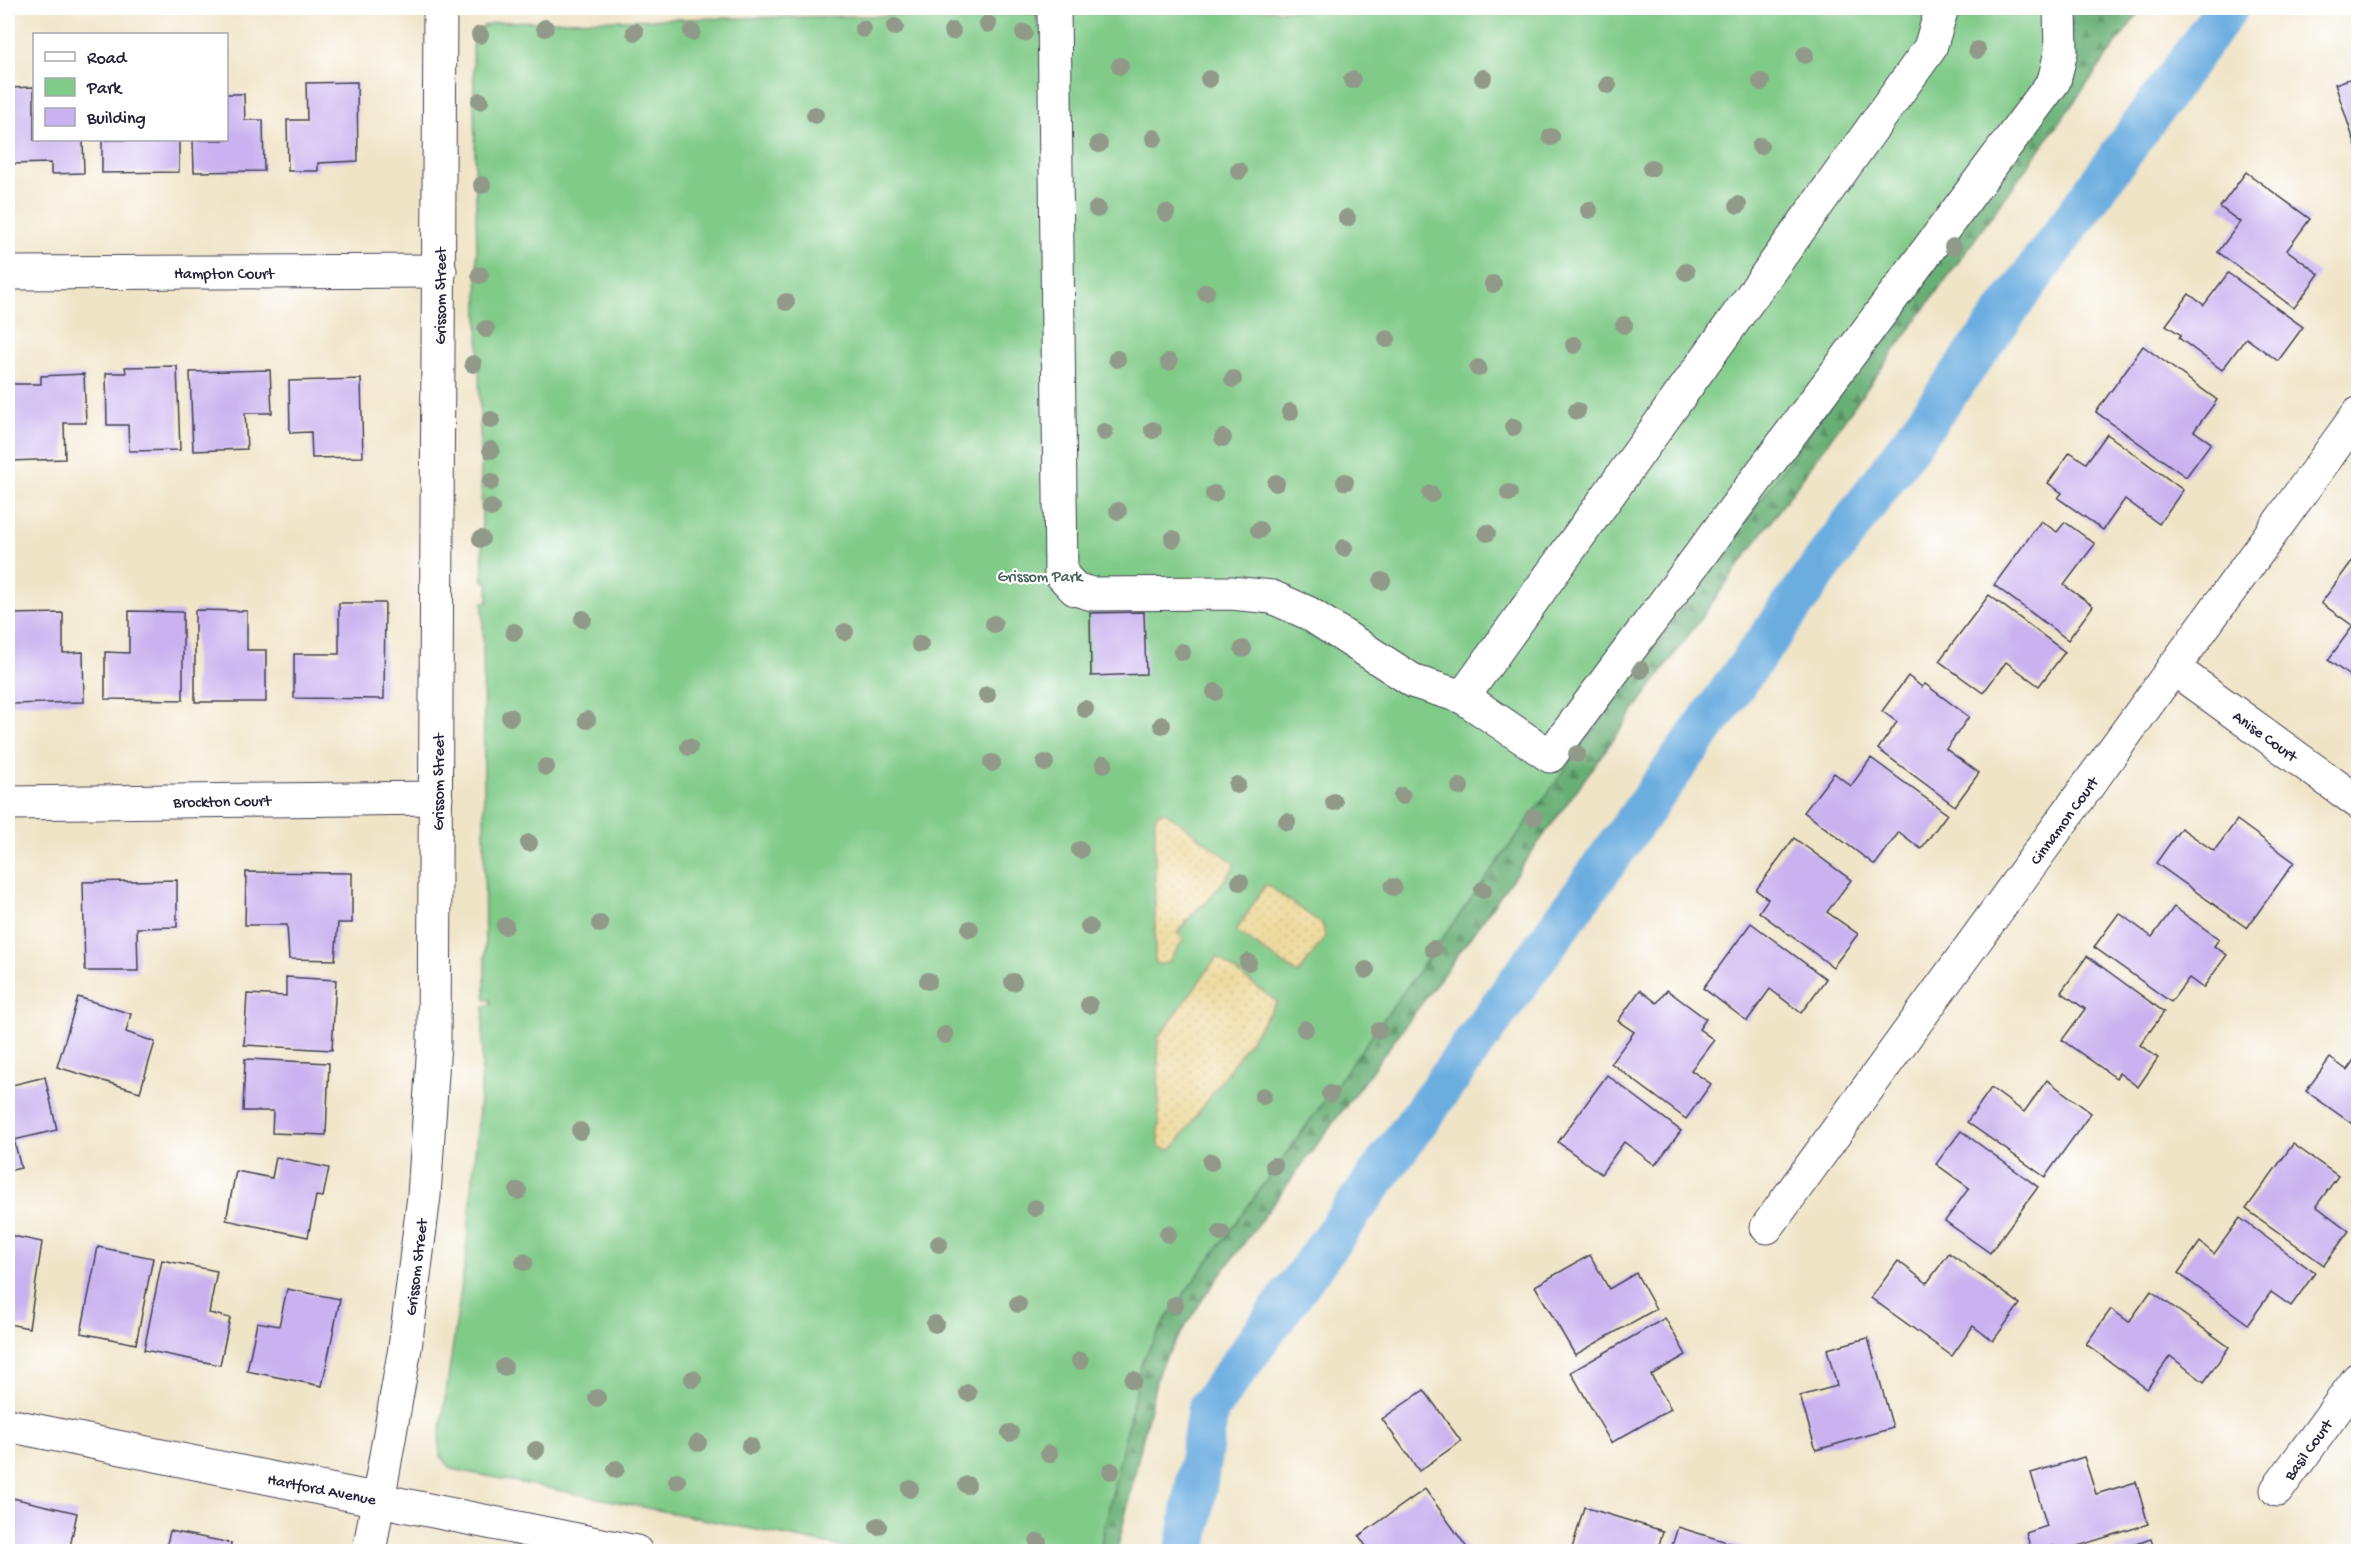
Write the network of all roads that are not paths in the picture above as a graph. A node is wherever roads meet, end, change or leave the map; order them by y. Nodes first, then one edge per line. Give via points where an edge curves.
1 (440, 8) edge
2 (1054, 8) edge
3 (1942, 8) edge
4 (2060, 8) edge
5 (440, 271) junction
6 (8, 273) edge
7 (2358, 414) edge
8 (2173, 668) junction
9 (1463, 697) junction
10 (436, 798) junction
11 (8, 802) edge
12 (2358, 802) edge
13 (1767, 1227) dead end
14 (2358, 1379) edge
15 (8, 1425) edge
16 (2277, 1490) dead end
17 (379, 1500) junction
18 (369, 1551) edge
19 (636, 1551) edge

1 - 5 street, Grissom Street
2 - 9 street via 1061,574 1074,589 1092,594 1272,597 1308,614 1415,682
3 - 9 street via 1930,48
4 - 9 street via 2061,52 2048,90 1550,756
5 - 6 street, Hampton Court
5 - 10 street, Grissom Street
7 - 8 street, Cinnamon Court
8 - 12 street, Anise Court
8 - 13 street, Cinnamon Court
10 - 11 street, Brockton Court
10 - 17 street, Grissom Street via 435,1043 424,1196 405,1348
14 - 16 street, Basil Court
15 - 17 street, Hartford Avenue
17 - 18 street, Grissom Street
17 - 19 street, Hartford Avenue

